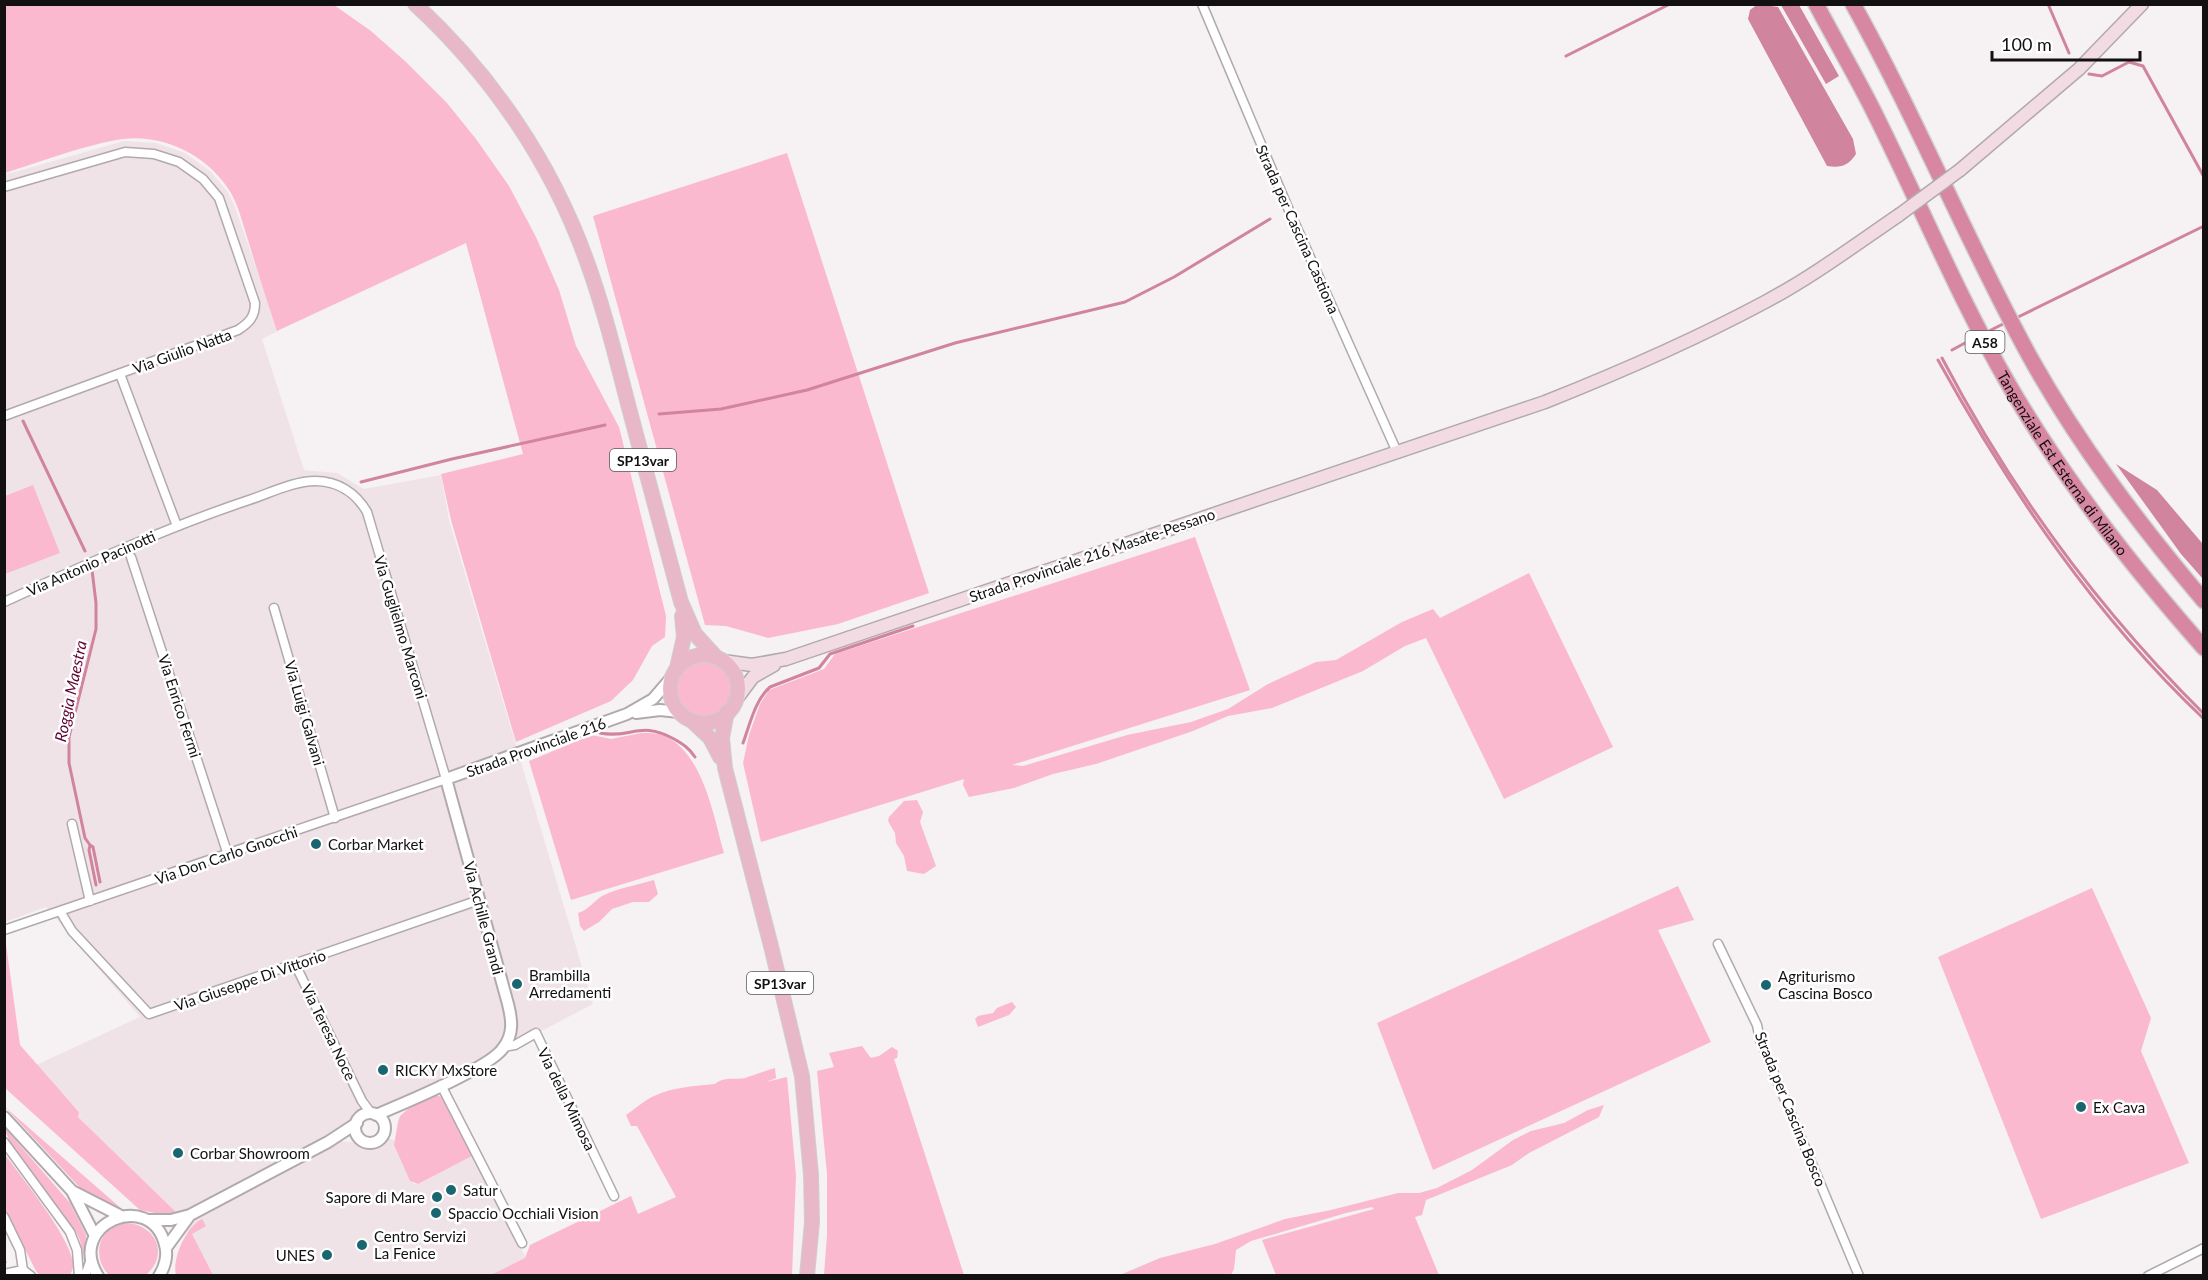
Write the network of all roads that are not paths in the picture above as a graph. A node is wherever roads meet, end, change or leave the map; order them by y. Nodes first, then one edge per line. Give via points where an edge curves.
1 (415, 4) edge
2 (1202, 4) edge
3 (1816, 4) edge
4 (1853, 4) edge
5 (2142, 4) edge
6 (4, 187) edge
7 (120, 374) junction
8 (4, 416) edge
9 (1397, 452) junction
10 (340, 486) joint
11 (177, 526) junction
12 (132, 557) dead end
13 (2204, 601) edge
14 (4, 602) edge
15 (681, 602) junction
16 (274, 608) dead end
17 (2204, 648) edge
18 (719, 659) junction
19 (786, 659) junction
20 (674, 673) junction
21 (731, 707) junction
22 (627, 714) junction
23 (685, 716) junction
24 (725, 768) junction
25 (446, 779) junction
26 (335, 818) junction
27 (72, 824) dead end
28 (228, 855) junction
29 (479, 900) junction
30 (90, 901) junction
31 (60, 911) junction
32 (4, 930) edge
33 (1718, 944) dead end
34 (295, 964) junction
35 (504, 1047) junction
36 (441, 1085) junction
37 (362, 1101) junction
38 (402, 1104) junction
39 (374, 1114) junction
40 (4, 1117) edge
41 (358, 1121) junction
42 (385, 1127) junction
43 (363, 1140) junction
44 (4, 1142) edge
45 (328, 1142) junction
46 (72, 1191) junction
47 (614, 1196) dead end
48 (190, 1215) junction
49 (121, 1216) junction
50 (4, 1217) edge
51 (147, 1220) junction
52 (94, 1236) junction
53 (522, 1243) dead end
54 (166, 1248) junction
55 (2204, 1248) edge
56 (91, 1259) junction
57 (27, 1273) edge
58 (4, 1274) edge
59 (162, 1274) edge
60 (79, 1275) edge
61 (85, 1275) edge
62 (98, 1275) edge
63 (807, 1275) edge
64 (1860, 1275) edge
65 (2148, 1275) edge

1 - 15 main road, SP13var via 503,103 537,155 569,217 598,293
2 - 9 street, Strada per Cascina Castiona
3 - 17 highway, Tangenziale Est Esterna di Milano / A58 via 1870,105 1978,329 2030,421 2101,525
4 - 13 highway, Tangenziale Est Esterna di Milano / A58 via 2046,384 2119,496
5 - 9 main road, Strada Provinciale 216 Masate-Pessano, bridge via 2079,69 1960,170 1805,279 1765,302 1571,392
6 - 7 street, Via Giulio Natta via 110,155 135,152 180,162 203,179 219,198 255,303 252,318 238,330
7 - 8 street, Via Giulio Natta
7 - 11 street
9 - 19 main road, Strada Provinciale 216 Masate-Pessano
10 - 11 street, Via Antonio Pacinotti via 304,482
10 - 25 street, Via Guglielmo Marconi via 356,496 367,512
11 - 14 street, Via Antonio Pacinotti
12 - 28 street, Via Enrico Fermi
15 - 18 main road, SP13var via 695,634
15 - 20 main road, SP13var via 684,637
16 - 26 street, Via Luigi Galvani
18 - 19 main road via 752,665
18 - 20 main road via 697,656
18 - 21 main road, SP13var via 736,680
19 - 21 main road via 753,677
20 - 22 street, Strada Provinciale 216 via 656,697
20 - 23 main road, SP13var via 671,696
21 - 23 main road via 711,721 700,722
21 - 24 main road, SP13var via 722,738
22 - 23 street, Strada Provinciale 216 via 660,710
22 - 25 street, Strada Provinciale 216
23 - 24 main road, SP13var via 710,738
24 - 63 main road, SP13var via 802,1076 811,1175
25 - 26 street, Via Don Carlo Gnocchi
25 - 29 street, Via Achille Grandi
26 - 28 street, Via Don Carlo Gnocchi
27 - 30 street
28 - 30 street, Via Don Carlo Gnocchi
29 - 34 street, Via Giuseppe Di Vittorio
29 - 35 street, Via Achille Grandi via 511,1017 511,1031
30 - 31 street, Via Don Carlo Gnocchi
31 - 32 street, Via Don Carlo Gnocchi
31 - 34 street, Via Giuseppe Di Vittorio via 72,931 149,1014
33 - 64 street, Strada per Cascina Bosco via 1757,1025
34 - 37 street, Via Teresa Noce
35 - 36 street via 497,1055
35 - 47 street, Via della Mimosa via 536,1033
36 - 38 street
36 - 53 street
37 - 39 street, Via Teresa Noce
37 - 41 street
38 - 39 street
38 - 42 street
39 - 41 street via 364,1115
39 - 42 street
40 - 46 street
41 - 43 street via 357,1133
41 - 45 street
42 - 43 street via 378,1140
43 - 45 street
44 - 60 street via 70,1232 77,1250
45 - 48 street
46 - 49 street
46 - 52 street
48 - 51 street
48 - 54 street
49 - 51 street
49 - 52 street
50 - 57 street
51 - 54 street via 163,1237
52 - 56 street
54 - 59 street
55 - 65 street
56 - 61 street
56 - 62 street
57 - 58 street

